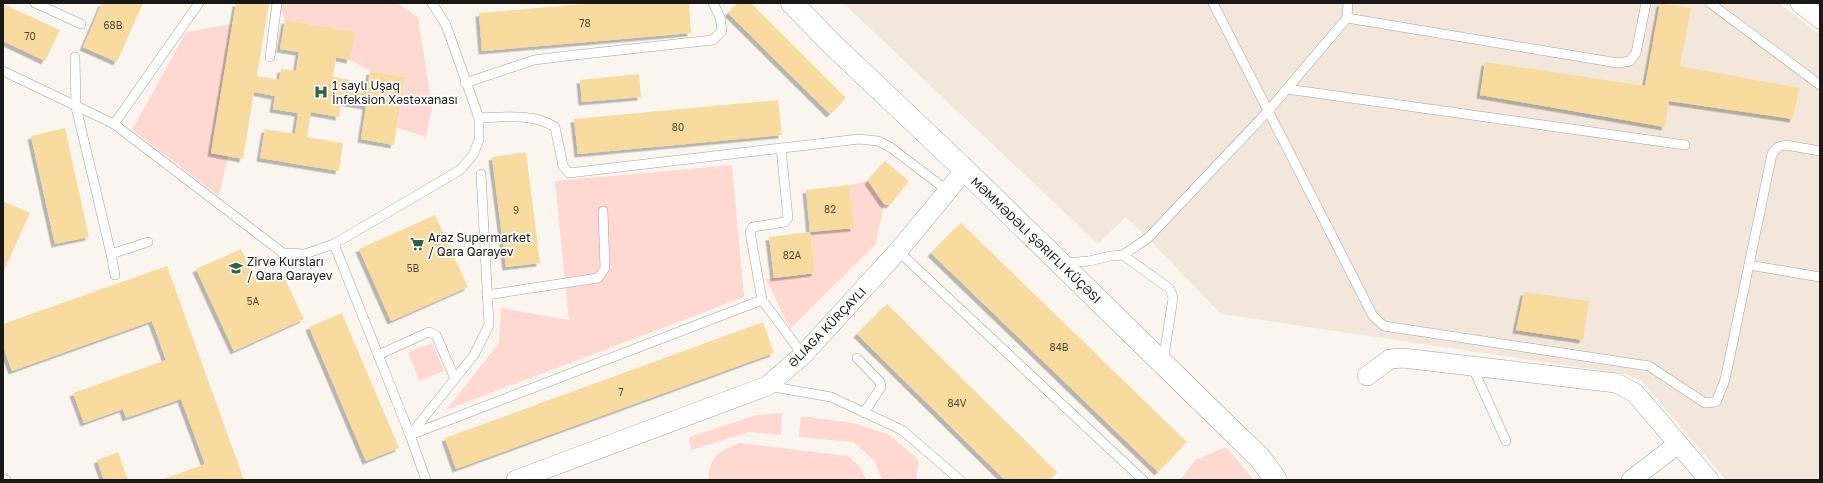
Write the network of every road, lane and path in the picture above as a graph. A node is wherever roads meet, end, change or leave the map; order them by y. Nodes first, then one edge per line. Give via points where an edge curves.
1 (35, 3) edge
2 (199, 3) edge
3 (277, 3) edge
4 (432, 3) edge
5 (713, 3) edge
6 (792, 3) edge
7 (1213, 3) edge
8 (1348, 3) edge
9 (1646, 3) edge
10 (1710, 3) edge
11 (1800, 3) edge
12 (1347, 18) junction
13 (1820, 19) edge
14 (81, 24) dead end
15 (75, 57) dead end
16 (270, 57) dead end
17 (3, 71) edge
18 (465, 83) junction
19 (1820, 84) edge
20 (1287, 89) junction
21 (76, 107) junction
22 (1268, 110) junction
23 (479, 118) junction
24 (114, 124) junction
25 (1685, 145) dead end
26 (781, 148) junction
27 (1820, 151) edge
28 (965, 170) junction
29 (481, 174) dead end
30 (948, 190) junction
31 (603, 211) dead end
32 (148, 242) dead end
33 (334, 244) junction
34 (898, 251) junction
35 (111, 254) junction
36 (1123, 255) junction
37 (1060, 263) junction
38 (1749, 265) junction
39 (114, 275) dead end
40 (1820, 277) edge
41 (487, 294) junction
42 (762, 300) junction
43 (378, 355) junction
44 (802, 356) junction
45 (857, 358) dead end
46 (1163, 363) junction
47 (1472, 366) junction
48 (1367, 376) dead end
49 (455, 379) junction
50 (767, 386) junction
51 (864, 413) junction
52 (410, 435) junction
53 (1506, 441) dead end
54 (1678, 444) junction
55 (3, 478) edge
56 (6, 480) edge
57 (426, 480) edge
58 (516, 480) edge
59 (960, 480) edge
60 (1143, 480) edge
61 (1276, 480) edge
62 (1631, 480) edge
63 (1709, 480) edge

1 - 14 lane
2 - 24 lane
3 - 16 lane
4 - 18 lane via 446,26
5 - 18 lane via 720,17 722,31 713,40 534,60
6 - 28 street, MƏMMƏDƏLI ŞƏRIFLI KÜÇƏSI
7 - 22 lane
8 - 12 lane
9 - 12 lane via 1636,53 1630,61 1618,63
10 - 19 lane
11 - 13 street
12 - 20 lane
15 - 21 lane
17 - 21 lane
18 - 23 lane
20 - 22 lane
20 - 25 lane
21 - 24 lane
21 - 35 lane
22 - 36 lane via 1148,238
22 - 38 lane via 1373,316 1384,326 1649,366 1705,403 1716,402 1725,380
23 - 26 lane via 516,116 546,121 555,127 563,166 568,173
23 - 33 lane via 477,145 473,155 460,170
24 - 33 lane via 282,253 305,254
26 - 30 lane via 859,139 878,141
26 - 42 lane via 788,218 785,222 753,227 750,232
27 - 38 lane via 1786,145 1778,147 1772,154
28 - 30 street
28 - 37 street, MƏMMƏDƏLI ŞƏRIFLI KÜÇƏSI
29 - 41 lane
30 - 34 street
31 - 41 lane via 605,268 598,278
32 - 35 lane
33 - 43 lane
34 - 44 street
34 - 60 lane
35 - 39 lane
36 - 37 lane
36 - 46 lane via 1170,289 1173,298
37 - 46 street, MƏMMƏDƏLI ŞƏRIFLI KÜÇƏSI
38 - 40 lane
41 - 49 lane via 489,325 474,355
42 - 44 lane
42 - 52 lane
43 - 49 lane via 429,332 436,335
43 - 52 lane
44 - 50 street
45 - 51 lane via 880,382 881,387
46 - 61 street, MƏMMƏDƏLI ŞƏRIFLI KÜÇƏSI via 1260,458
47 - 48 street via 1403,358 1390,359
47 - 53 lane
47 - 54 street via 1616,383 1635,393
49 - 52 lane
50 - 51 lane via 831,397
50 - 58 street
51 - 59 lane via 902,430
52 - 57 lane
54 - 62 street
54 - 63 street
55 - 56 lane

